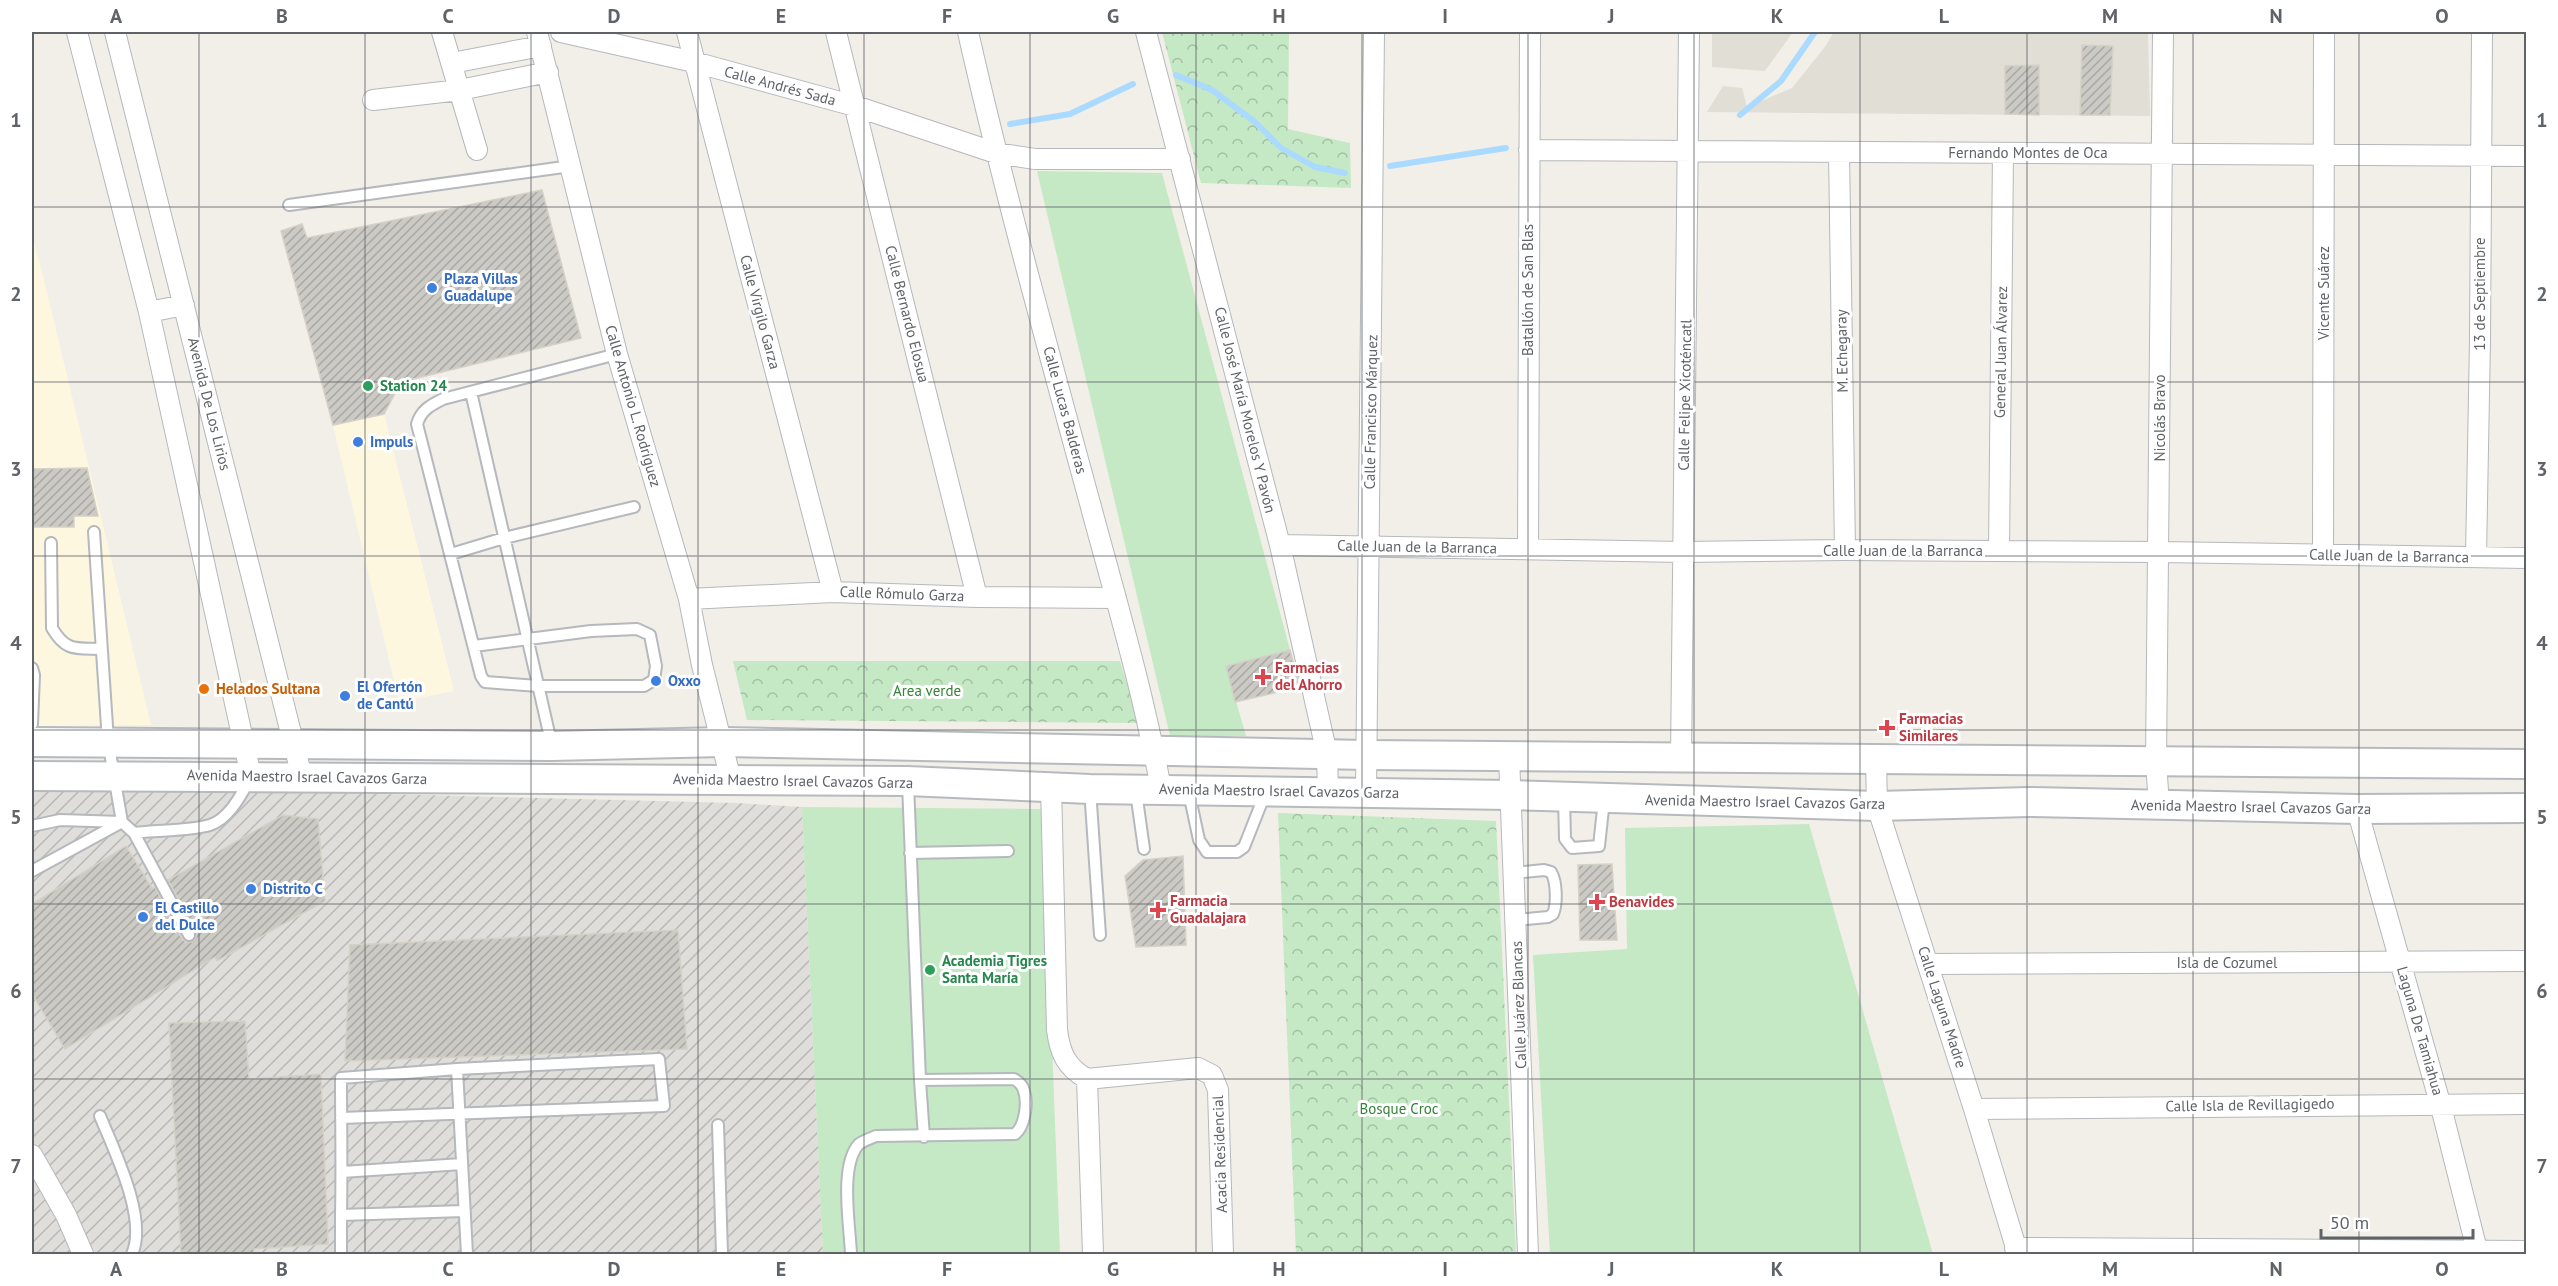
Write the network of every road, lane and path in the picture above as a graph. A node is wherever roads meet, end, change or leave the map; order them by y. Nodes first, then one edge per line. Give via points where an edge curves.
1 (77, 32) edge
2 (115, 32) edge
3 (442, 32) edge
4 (561, 32) edge
5 (687, 32) edge
6 (836, 32) edge
7 (968, 32) edge
8 (1146, 32) edge
9 (1374, 32) edge
10 (1530, 32) edge
11 (1689, 32) edge
12 (2163, 32) edge
13 (2324, 32) edge
14 (2482, 32) edge
15 (539, 39) edge
16 (694, 62) junction
17 (452, 63) junction
18 (548, 72) junction
19 (460, 90) junction
20 (373, 100) dead end
21 (855, 106) junction
22 (477, 150) dead end
23 (1529, 150) junction
24 (1688, 150) junction
25 (1839, 152) junction
26 (2162, 152) junction
27 (996, 153) junction
28 (2003, 153) junction
29 (2324, 155) junction
30 (2481, 156) junction
31 (2526, 156) edge
32 (1180, 159) junction
33 (571, 166) junction
34 (289, 205) dead end
35 (184, 305) junction
36 (149, 312) junction
37 (617, 354) junction
38 (471, 392) junction
39 (634, 507) dead end
40 (94, 532) dead end
41 (504, 538) junction
42 (51, 543) dead end
43 (1280, 545) junction
44 (1370, 546) junction
45 (1527, 549) junction
46 (1845, 550) junction
47 (1999, 551) junction
48 (1683, 552) junction
49 (2160, 552) junction
50 (451, 554) junction
51 (2323, 555) junction
52 (2476, 557) junction
53 (2526, 558) edge
54 (833, 592) junction
55 (977, 597) junction
56 (1116, 598) junction
57 (689, 600) junction
58 (527, 638) junction
59 (474, 646) junction
60 (101, 649) junction
61 (32, 668) edge
62 (538, 686) junction
63 (32, 724) edge
64 (108, 741) junction
65 (32, 742) edge
66 (722, 742) junction
67 (294, 743) junction
68 (244, 744) junction
69 (552, 746) junction
70 (1154, 749) junction
71 (1327, 754) junction
72 (1366, 755) junction
73 (1509, 756) junction
74 (1681, 758) junction
75 (1876, 758) junction
76 (2156, 762) junction
77 (2526, 764) edge
78 (32, 776) edge
79 (114, 776) junction
80 (251, 776) junction
81 (302, 777) junction
82 (731, 780) junction
83 (908, 781) junction
84 (1051, 786) junction
85 (1090, 789) junction
86 (1162, 789) junction
87 (1266, 791) junction
88 (1328, 792) junction
89 (1366, 793) junction
90 (1511, 795) junction
91 (1564, 797) junction
92 (1604, 798) junction
93 (2159, 805) junction
94 (1877, 806) junction
95 (2526, 808) edge
96 (2357, 809) junction
97 (122, 822) junction
98 (32, 826) edge
99 (134, 833) junction
100 (1144, 849) dead end
101 (1008, 851) dead end
102 (910, 853) junction
103 (32, 871) edge
104 (1514, 873) junction
105 (1515, 920) junction
106 (189, 935) dead end
107 (1100, 935) dead end
108 (2526, 961) edge
109 (2401, 963) junction
110 (1928, 964) junction
111 (457, 1069) junction
112 (1087, 1078) junction
113 (920, 1080) junction
114 (2440, 1103) junction
115 (2526, 1104) edge
116 (1974, 1108) junction
117 (459, 1113) junction
118 (100, 1116) dead end
119 (341, 1118) junction
120 (718, 1125) dead end
121 (924, 1137) junction
122 (32, 1155) edge
123 (462, 1164) junction
124 (342, 1172) junction
125 (464, 1211) junction
126 (341, 1215) junction
127 (2016, 1251) edge
128 (2526, 1251) edge
129 (2478, 1253) edge
130 (83, 1254) edge
131 (132, 1254) edge
132 (341, 1254) edge
133 (467, 1254) edge
134 (722, 1254) edge
135 (851, 1254) edge
136 (1094, 1254) edge
137 (1223, 1254) edge
138 (1528, 1254) edge

1 - 36 street
2 - 35 street, Avenida De Los Lirios
3 - 17 street
4 - 16 street, Calle Andrés Sada
5 - 16 street, Calle Virgilo Garza
6 - 21 street, Calle Bernardo Elosua
7 - 27 street, Calle Lucas Balderas
8 - 32 street, Calle José María Morelos Y Pavón
9 - 44 street, Calle Francisco Márquez
10 - 23 street, Batallón de San Blas
11 - 24 street, Calle Felipe Xicoténcatl
12 - 26 street, Nicolás Bravo
13 - 29 street, Vicente Suárez
14 - 30 street, 13 de Septiembre
15 - 17 street
15 - 18 street, Calle Antonio L. Rodríguez
16 - 21 street, Calle Andrés Sada
16 - 54 street, Calle Virgilo Garza
17 - 19 street
18 - 19 street
18 - 33 street, Calle Antonio L. Rodríguez
19 - 20 street
19 - 22 street
21 - 27 street, Calle Andrés Sada
21 - 55 street, Calle Bernardo Elosua
23 - 24 street, Fernando Montes de Oca
23 - 45 street, Batallón de San Blas
24 - 25 street, Fernando Montes de Oca
24 - 48 street, Calle Felipe Xicoténcatl
25 - 28 street, Fernando Montes de Oca
25 - 46 street, M. Echegaray
26 - 28 street, Fernando Montes de Oca
26 - 29 street, Fernando Montes de Oca
26 - 49 street, Nicolás Bravo
27 - 32 street, Calle Andrés Sada via 1046,159
27 - 56 street, Calle Lucas Balderas
28 - 47 street, General Juan Álvarez
29 - 30 street, Fernando Montes de Oca
29 - 51 street, Vicente Suárez
30 - 31 street, Fernando Montes de Oca
30 - 52 street, 13 de Septiembre
32 - 43 street, Calle José María Morelos Y Pavón
33 - 34 lane
33 - 37 street, Calle Antonio L. Rodríguez
35 - 36 street
35 - 67 street, Avenida De Los Lirios
36 - 68 street
37 - 38 lane
37 - 57 street, Calle Antonio L. Rodríguez
38 - 41 lane
38 - 50 lane via 435,403 420,415 417,424
39 - 41 lane
40 - 60 lane
41 - 50 lane
41 - 58 lane
42 - 60 lane via 52,628 70,648
43 - 44 street, Calle Juan de la Barranca
43 - 71 street, Calle José María Morelos Y Pavón
44 - 45 street, Calle Juan de la Barranca
44 - 72 street, Calle Francisco Márquez
45 - 48 street, Calle Juan de la Barranca
46 - 47 street, Calle Juan de la Barranca
46 - 48 street, Calle Juan de la Barranca
47 - 49 street, Calle Juan de la Barranca
48 - 74 street, Calle Felipe Xicoténcatl
49 - 51 street, Calle Juan de la Barranca
49 - 76 street, Nicolás Bravo
50 - 59 lane
51 - 52 street, Calle Juan de la Barranca
52 - 53 street, Calle Juan de la Barranca
54 - 55 street, Calle Rómulo Garza
54 - 57 street, Calle Rómulo Garza
55 - 56 street, Calle Rómulo Garza
56 - 70 street, Calle Lucas Balderas
57 - 66 street, Calle Antonio L. Rodríguez
58 - 59 lane
58 - 62 lane
58 - 62 lane via 637,629 650,635 653,645 656,676 644,686
59 - 62 lane via 485,682
60 - 64 lane
61 - 63 lane
62 - 69 lane
64 - 65 main road
64 - 68 main road
64 - 79 lane
66 - 69 main road
66 - 70 main road
66 - 82 street, Calle Antonio L. Rodríguez
67 - 68 main road
67 - 69 main road
67 - 81 street, Avenida De Los Lirios
68 - 80 street
70 - 71 main road
70 - 86 street, Calle Lucas Balderas
71 - 72 main road
71 - 88 street, Calle José María Morelos Y Pavón
72 - 73 main road
72 - 89 street, Calle Francisco Márquez
73 - 74 main road
73 - 90 street, Calle Juárez Blancas
74 - 75 main road
75 - 76 main road
75 - 94 street, Calle Laguna Madre
76 - 77 main road
76 - 93 street, Nicolás Bravo
78 - 79 main road, Avenida Maestro Israel Cavazos Garza
79 - 80 main road, Avenida Maestro Israel Cavazos Garza
79 - 97 lane
80 - 81 main road, Avenida Maestro Israel Cavazos Garza
80 - 99 lane via 241,797 211,825
81 - 82 main road, Avenida Maestro Israel Cavazos Garza
82 - 83 main road, Avenida Maestro Israel Cavazos Garza
83 - 84 main road, Avenida Maestro Israel Cavazos Garza
83 - 102 lane
84 - 85 main road, Avenida Maestro Israel Cavazos Garza
84 - 112 street via 1057,1030 1066,1062
85 - 86 main road, Avenida Maestro Israel Cavazos Garza
85 - 107 lane
86 - 87 main road, Avenida Maestro Israel Cavazos Garza
86 - 87 lane via 1207,852 1237,852 1244,847
86 - 100 lane
87 - 88 main road, Avenida Maestro Israel Cavazos Garza
88 - 89 main road, Avenida Maestro Israel Cavazos Garza
89 - 90 main road, Avenida Maestro Israel Cavazos Garza
90 - 91 main road, Avenida Maestro Israel Cavazos Garza
90 - 104 street, Calle Juárez Blancas
91 - 92 main road, Avenida Maestro Israel Cavazos Garza
91 - 92 lane via 1565,839 1572,848 1599,846
92 - 94 main road, Avenida Maestro Israel Cavazos Garza
93 - 94 main road, Avenida Maestro Israel Cavazos Garza via 2029,802
93 - 96 main road, Avenida Maestro Israel Cavazos Garza
94 - 110 street, Calle Laguna Madre
95 - 96 main road, Avenida Maestro Israel Cavazos Garza
96 - 109 street, Laguna De Tamiahua
97 - 98 lane via 60,820
97 - 99 lane
97 - 103 lane
99 - 106 lane
101 - 102 lane
102 - 113 lane
104 - 105 street, Calle Juárez Blancas
104 - 105 lane via 1551,872 1555,909 1548,917
105 - 138 street, Calle Juárez Blancas
108 - 109 street, Isla de Cozumel
109 - 110 street, Isla de Cozumel
109 - 114 street, Laguna De Tamiahua
110 - 116 street, Calle Laguna Madre
111 - 117 lane
111 - 117 lane via 660,1059 664,1106
111 - 119 lane via 341,1078
112 - 136 street
112 - 137 street, Acacia Residencial via 1198,1068 1212,1075 1218,1090
113 - 121 lane
113 - 121 lane via 1014,1079 1025,1092 1023,1125 1015,1134
114 - 115 street, Calle Isla de Revillagigedo
114 - 116 street, Calle Isla de Revillagigedo
114 - 129 street, Laguna De Tamiahua
116 - 127 street, Calle Laguna Madre
117 - 119 lane
117 - 123 lane
118 - 131 lane via 128,1184 136,1228
119 - 124 lane
120 - 134 lane
121 - 135 lane via 876,1136 860,1144 850,1161
122 - 130 street
123 - 124 lane
123 - 125 lane
124 - 126 lane
125 - 126 lane
125 - 133 lane
126 - 132 lane
127 - 129 street
128 - 129 street

